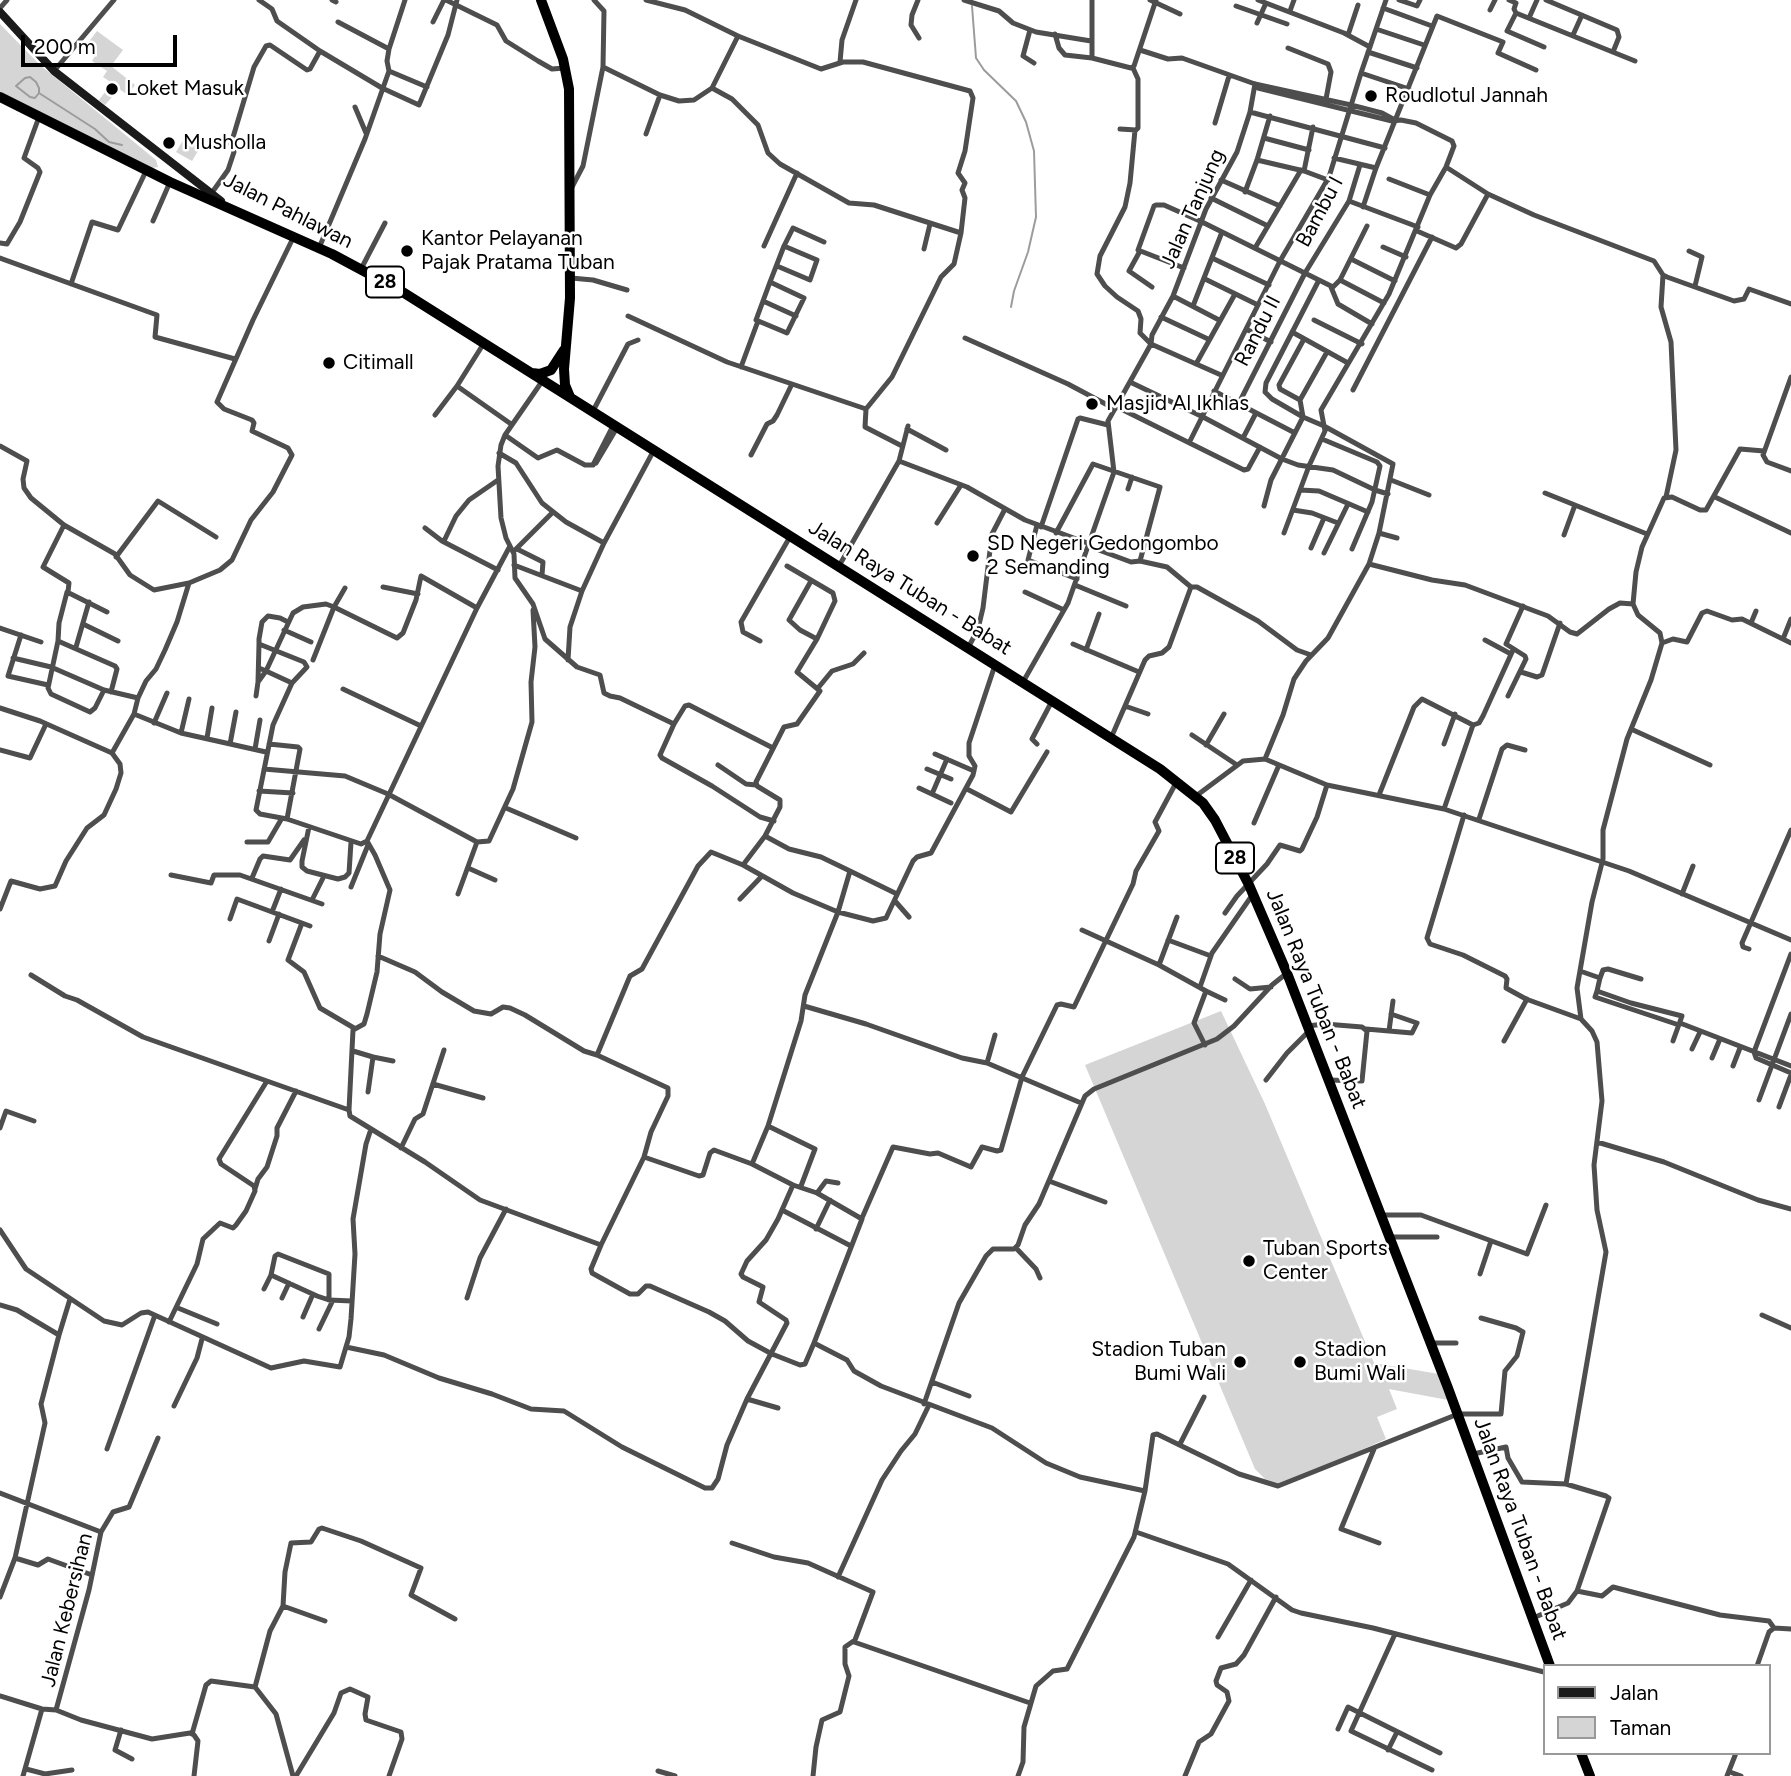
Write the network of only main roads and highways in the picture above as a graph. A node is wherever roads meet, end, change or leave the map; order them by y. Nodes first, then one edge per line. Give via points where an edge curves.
1 (541, 0) edge
2 (0, 10) edge
3 (1, 99) edge
4 (231, 208) junction
5 (566, 343) junction
6 (531, 373) junction
7 (547, 383) joint
8 (570, 397) junction
9 (1549, 1664) edge
10 (1582, 1755) edge
11 (1590, 1776) edge

1 - 5 highway via 569,89 571,278
2 - 4 main road, Jalan Pahlawan via 54,71
3 - 4 highway, 28
4 - 6 highway, Jalan Pahlawan / 28 via 361,269
5 - 6 highway via 553,369
5 - 8 highway via 564,375
6 - 7 highway, Jalan Pahlawan / 28
7 - 8 highway, Jalan Raya Tuban - Babat / 28
8 - 9 highway, Jalan Raya Tuban - Babat / 28 via 1177,781 1215,820 1287,973 1458,1413
10 - 11 highway

